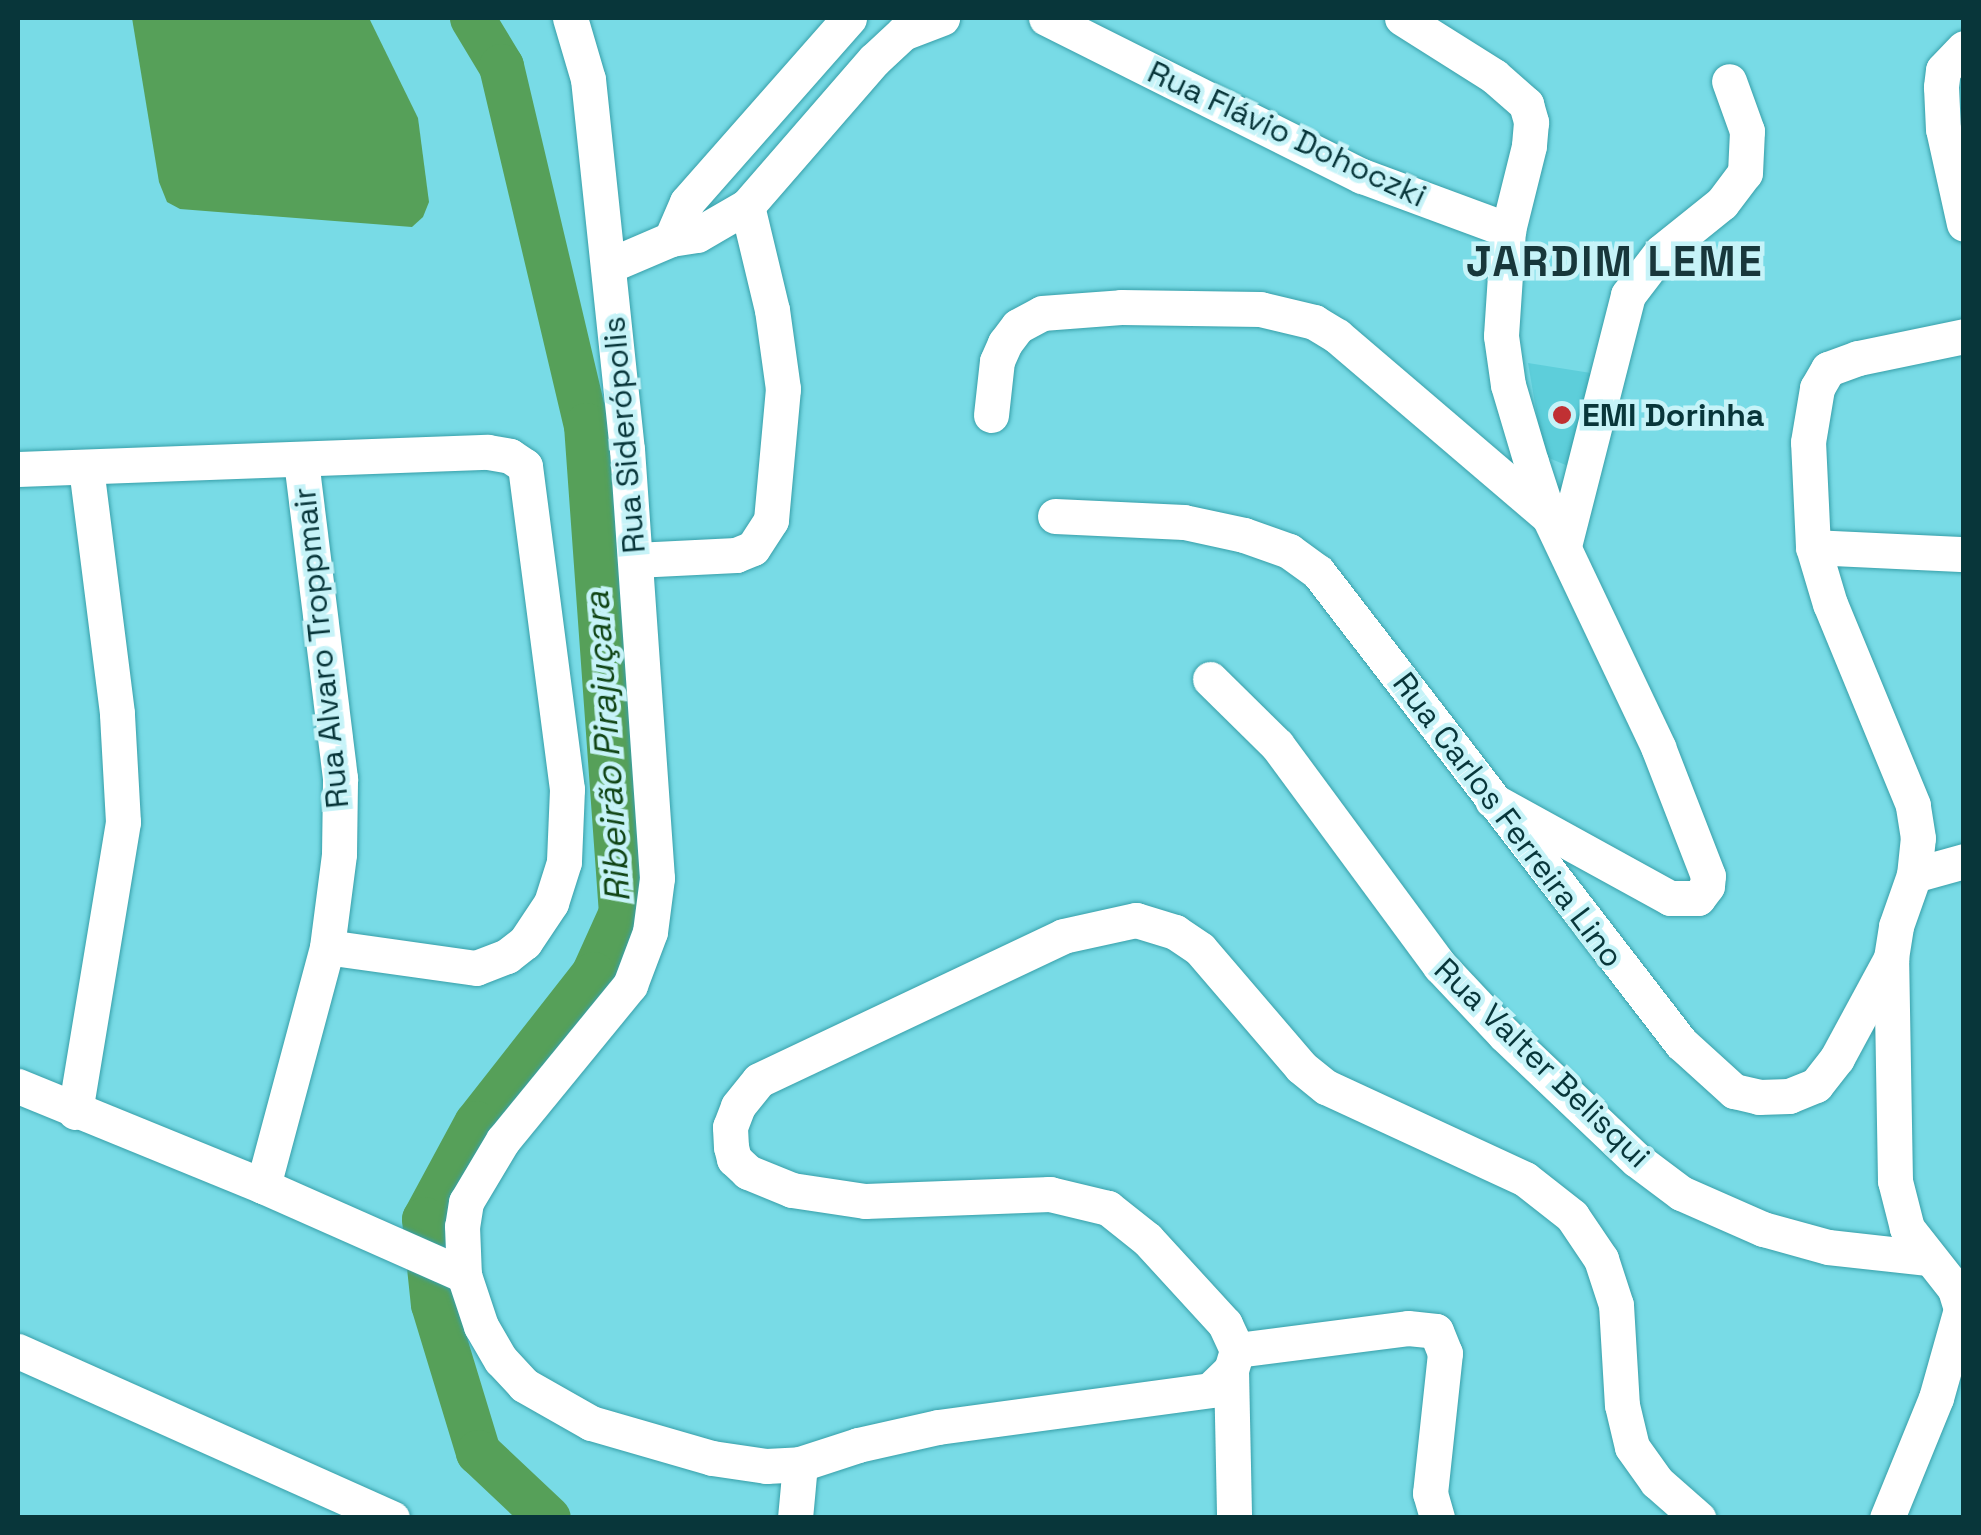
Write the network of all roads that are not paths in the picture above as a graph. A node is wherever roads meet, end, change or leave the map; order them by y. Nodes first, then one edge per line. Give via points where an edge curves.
1 (570, 18) edge
2 (849, 18) edge
3 (942, 18) edge
4 (1046, 18) edge
5 (1402, 18) edge
6 (1964, 48) edge
7 (1729, 81) dead end
8 (746, 206) junction
9 (1964, 224) edge
10 (1508, 230) junction
11 (671, 239) junction
12 (608, 266) junction
13 (1964, 336) edge
14 (992, 415) dead end
15 (301, 460) junction
16 (86, 468) junction
17 (18, 469) edge
18 (1054, 516) dead end
19 (1556, 531) junction
20 (1812, 547) junction
21 (1964, 554) edge
22 (635, 560) junction
23 (1210, 680) dead end
24 (1492, 800) junction
25 (1964, 862) edge
26 (1914, 876) junction
27 (328, 947) junction
28 (1891, 958) junction
29 (18, 1086) edge
30 (75, 1112) junction
31 (263, 1186) junction
32 (1928, 1258) junction
33 (464, 1275) junction
34 (18, 1351) edge
35 (1234, 1360) junction
36 (800, 1464) junction
37 (392, 1518) edge
38 (794, 1518) edge
39 (1234, 1518) edge
40 (1437, 1518) edge
41 (1698, 1518) edge
42 (1887, 1518) edge

1 - 12 street, Rua Siderópolis via 588,79
2 - 11 street via 687,202
3 - 8 street via 903,32
4 - 10 street, Rua Flávio Dohoczki via 1362,176
5 - 10 street via 1526,104 1529,146
6 - 9 street via 1943,70 1941,87
7 - 19 street via 1746,131 1745,173 1722,204 1661,252 1628,295
8 - 11 street via 697,235
8 - 22 street via 783,389 771,520 746,552
10 - 19 street via 1502,336 1508,385
11 - 12 street
12 - 22 street, Rua Siderópolis
13 - 20 street via 1828,368 1817,388 1808,442
14 - 19 street via 1004,343 1042,313 1260,309 1314,322 1337,336
15 - 16 street
15 - 27 street, Rua Alvaro Troppmair via 340,778
15 - 27 street via 488,452 519,461 528,474 567,789 564,862 551,903 526,942 489,965 440,965
16 - 17 street
16 - 30 street via 117,713 123,822
18 - 24 street, Rua Carlos Ferreira Lino via 1184,522 1289,551 1318,572 1346,606
19 - 24 street via 1658,747 1707,886 1698,898 1670,898
20 - 21 street
20 - 26 street via 1913,805
22 - 33 street, Rua Siderópolis via 656,878 650,932 630,985 475,1183 462,1226
23 - 32 street, Rua Valter Belisqui via 1278,745 1440,966 1637,1160 1681,1193 1762,1229 1828,1248
24 - 28 street, Rua Carlos Ferreira Lino via 1681,1043 1734,1090 1788,1096 1816,1085
25 - 26 street
26 - 28 street
27 - 31 street, Rua Alvaro Troppmair
28 - 32 street via 1895,1181 1907,1228
29 - 30 street
30 - 31 street
31 - 33 street
32 - 42 street via 1955,1289 1959,1320 1936,1398
33 - 36 street, Rua Siderópolis via 480,1326 502,1360 554,1406 712,1458
34 - 37 street
35 - 36 street, Rua Siderópolis via 1210,1390 1197,1395 938,1427
35 - 39 street
35 - 40 street via 1408,1328 1436,1331 1445,1353 1430,1493
35 - 41 street via 1205,1300 1108,1208 1050,1194 865,1200 792,1190 734,1159 730,1126 738,1106 759,1080 1063,936 1105,924 1153,922 1200,949 1301,1067 1326,1086 1525,1179 1572,1216 1601,1259 1616,1305 1622,1405 1632,1448 1656,1482
36 - 38 street

